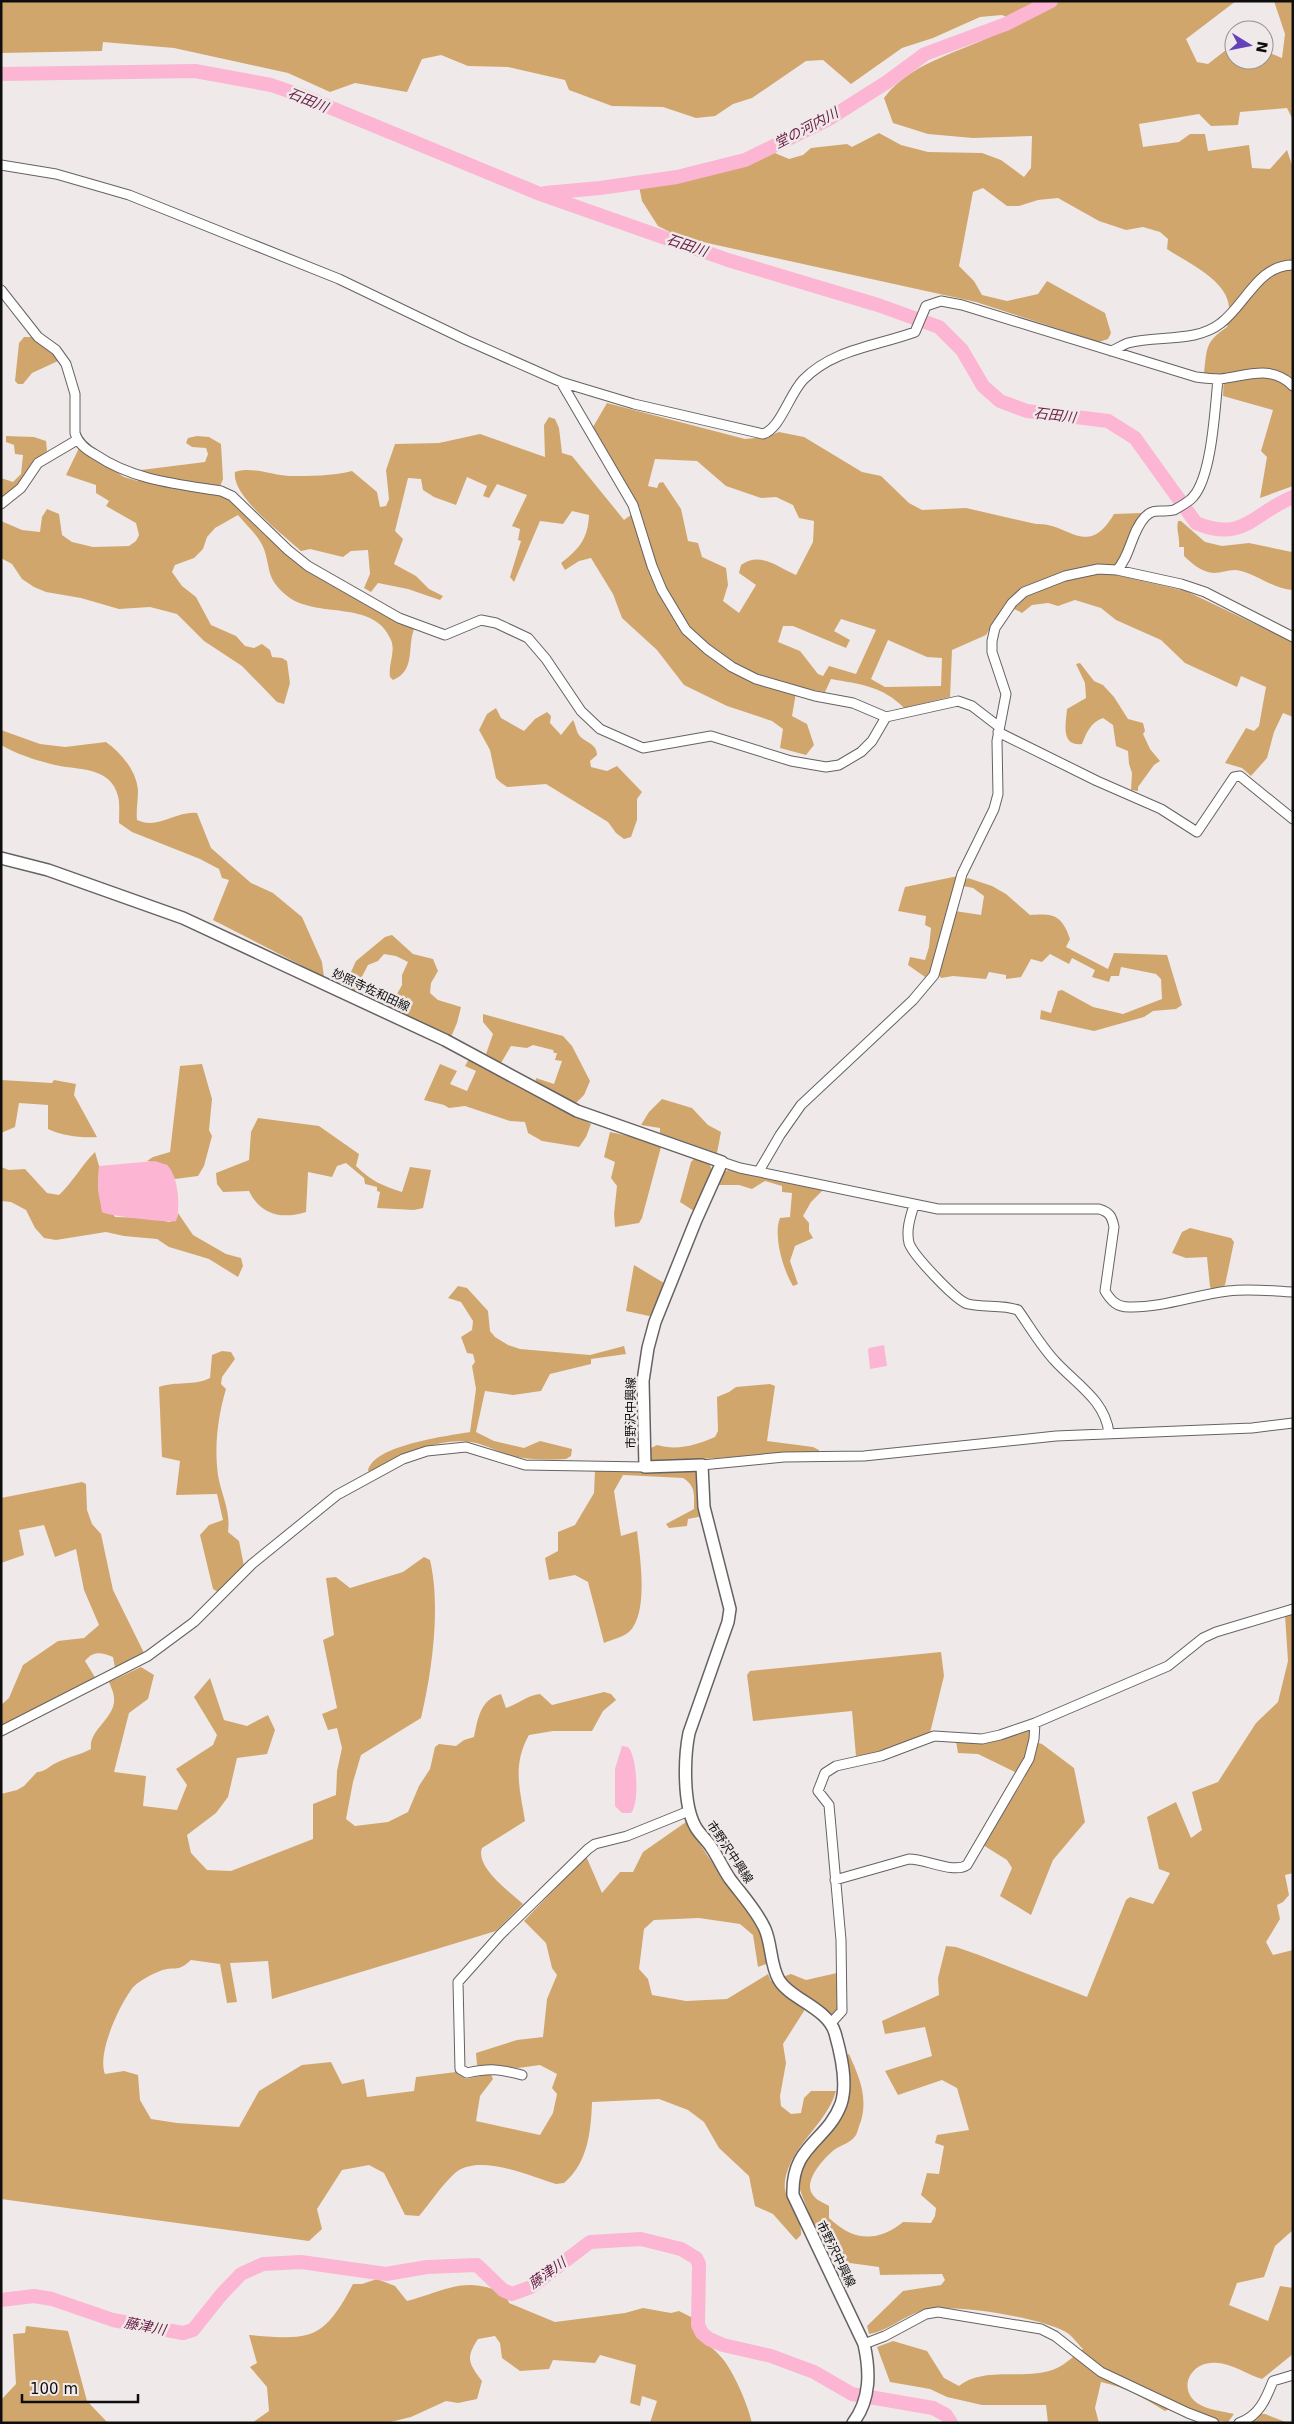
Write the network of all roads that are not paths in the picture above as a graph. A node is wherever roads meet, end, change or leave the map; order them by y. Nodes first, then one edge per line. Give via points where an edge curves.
1 (1, 165) edge
2 (1293, 265) edge
3 (1, 290) edge
4 (1111, 351) junction
5 (1218, 379) junction
6 (561, 382) junction
7 (1293, 386) edge
8 (77, 440) junction
9 (1, 504) edge
10 (1117, 570) junction
11 (1293, 637) edge
12 (886, 717) junction
13 (998, 729) junction
14 (1293, 819) edge
15 (1, 858) edge
16 (722, 1162) junction
17 (759, 1171) junction
18 (914, 1206) junction
19 (1293, 1292) edge
20 (1293, 1423) edge
21 (1109, 1433) junction
22 (702, 1465) junction
23 (645, 1467) junction
24 (1293, 1609) edge
25 (1035, 1723) junction
26 (1, 1730) edge
27 (690, 1811) junction
28 (835, 1880) junction
29 (831, 2023) junction
30 (522, 2075) dead end
31 (864, 2344) junction
32 (1293, 2374) edge
33 (856, 2418) edge
34 (1214, 2423) edge
35 (1239, 2423) edge

1 - 6 street via 56,174 129,195 338,279
2 - 4 street via 1281,265 1268,271 1228,317 1216,326 1198,334 1127,344
3 - 8 street via 38,337 56,350 66,364 75,394
4 - 5 street via 1196,377
4 - 6 street via 941,300 926,306 915,332 850,351 820,365 791,395 775,427 763,434 634,404
5 - 7 street via 1274,373
5 - 10 street via 1209,456 1193,497 1173,510 1158,510 1145,516 1133,537 1125,562
6 - 12 street via 633,505 662,590 686,630 713,654 756,679 853,703
8 - 9 street via 38,463 21,488
8 - 12 street via 105,462 141,478 220,491 232,496 308,566 400,618 445,635 481,620 496,623 528,638 547,659 581,711 600,729 643,748 711,736 791,761 838,766 872,741
10 - 11 street via 1206,592
10 - 13 street via 1098,569 1045,582 1024,592 1001,618 992,640 992,652 1006,694
12 - 13 street via 958,701 972,706
13 - 14 street via 1097,782 1162,809 1197,832 1234,777 1240,776
13 - 17 street via 998,794 994,809 962,874 934,975 913,1000 801,1105
15 - 16 main road, 妙照寺佐和田線 via 48,870 183,918 445,1040 577,1111
16 - 17 street
16 - 23 main road, 市野沢中興線 via 693,1228 648,1348 643,1381
17 - 18 street
18 - 19 street via 1106,1211 1113,1219 1114,1227 1105,1291 1114,1303 1122,1306 1228,1291
18 - 21 street via 908,1224 909,1243 914,1252 961,1301 1018,1310 1055,1361 1078,1380 1103,1412
20 - 21 street via 1252,1428
21 - 22 street via 864,1456 784,1457
22 - 23 main road
22 - 27 main road, 市野沢中興線 via 704,1506 730,1609 689,1733 686,1771
23 - 26 street via 525,1465 466,1447 427,1451 403,1459 337,1495 252,1564 194,1622 148,1656
24 - 25 street via 1216,1632 1203,1638 1168,1666
25 - 28 street via 1029,1759 967,1865 956,1869 921,1859 909,1860
25 - 28 street via 982,1739 934,1736 881,1756 836,1766 825,1773 818,1791 829,1805
27 - 29 main road, 市野沢中興線 via 695,1826 765,1929 779,1981
27 - 30 street via 588,1849 500,1934 458,1982 460,2069 467,2073 497,2068
28 - 29 street via 841,1940 842,2011
29 - 31 main road, 市野沢中興線 via 841,2061 842,2098 836,2113 802,2154 795,2174 793,2195
31 - 33 main road, 市野沢中興線 via 868,2380
31 - 34 street via 926,2314 938,2312 1040,2329 1055,2336 1101,2372
32 - 35 street via 1273,2381 1265,2402 1256,2414

